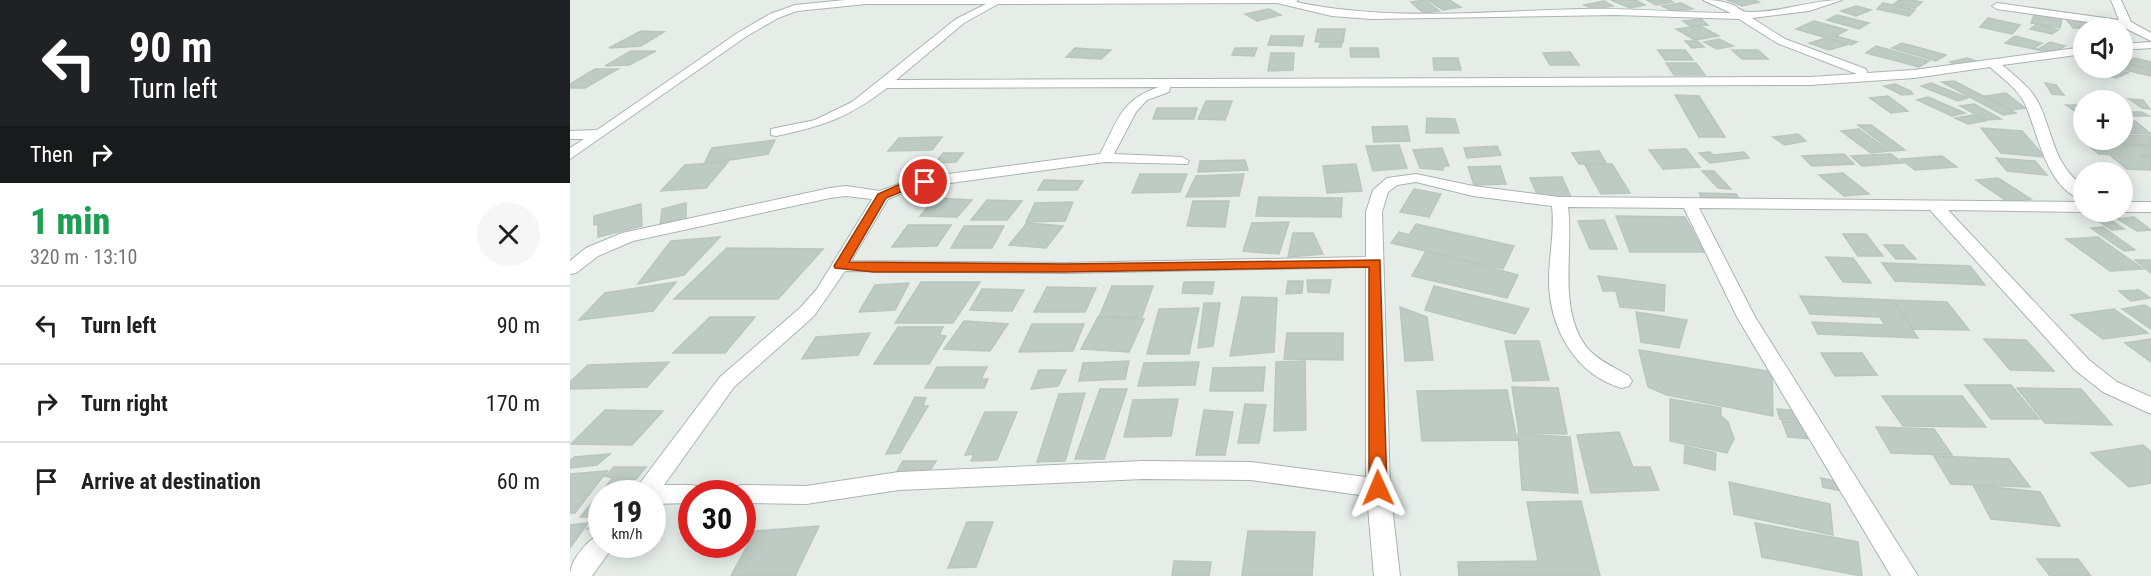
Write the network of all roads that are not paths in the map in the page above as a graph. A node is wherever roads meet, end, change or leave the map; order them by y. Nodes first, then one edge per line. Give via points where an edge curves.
1 (1293, 0) edge
2 (1505, 0) edge
3 (1708, 0) edge
4 (1837, 0) edge
5 (2116, 0) edge
6 (1000, 2) junction
7 (1280, 2) junction
8 (1303, 3) edge
9 (1997, 6) dead end
10 (1518, 14) junction
11 (1745, 18) junction
12 (2083, 18) edge
13 (2124, 18) edge
14 (2133, 28) edge
15 (2151, 38) edge
16 (2151, 45) edge
17 (2133, 46) edge
18 (2073, 52) edge
19 (1993, 63) junction
20 (1870, 75) junction
21 (884, 84) junction
22 (1184, 84) junction
23 (776, 132) dead end
24 (601, 134) junction
25 (570, 135) edge
26 (570, 155) edge
27 (1105, 158) junction
28 (1182, 161) dead end
29 (2073, 186) edge
30 (882, 196) junction
31 (1558, 202) junction
32 (1690, 205) junction
33 (1936, 207) junction
34 (2073, 207) edge
35 (2133, 207) edge
36 (2151, 207) edge
37 (1375, 262) junction
38 (840, 266) junction
39 (570, 269) edge
40 (1622, 381) dead end
41 (2151, 406) edge
42 (655, 480) edge
43 (1378, 488) junction
44 (756, 494) edge
45 (592, 558) edge
46 (577, 576) edge
47 (1387, 576) edge
48 (1905, 576) edge

1 - 7 street
2 - 10 street
3 - 11 street
4 - 11 street
5 - 13 street
6 - 7 street
6 - 21 street via 960,21
6 - 24 street via 850,1 795,8 743,34
7 - 8 street
8 - 10 street via 1332,13 1371,16
9 - 12 street
10 - 11 street via 1644,13
11 - 20 street via 1781,41
14 - 15 street
16 - 17 street
18 - 19 street
19 - 20 street via 1914,74
19 - 29 street via 2031,102 2050,159
20 - 22 street via 1765,82
21 - 22 street
21 - 23 street via 832,118
22 - 27 street via 1142,97 1130,110
24 - 25 street
24 - 26 street
27 - 28 street
27 - 30 street via 911,184
30 - 38 street
30 - 39 street via 846,190 628,237 592,252
31 - 32 street
31 - 37 street via 1473,191 1416,178 1392,181 1381,190 1374,212
31 - 40 street via 1563,235 1558,284 1571,337 1588,360
32 - 33 street
32 - 48 street via 1746,317
33 - 34 street
33 - 41 street via 2082,365 2110,387
35 - 36 street
37 - 38 street via 1064,268
37 - 43 street
38 - 42 street via 807,312 727,382
43 - 44 street via 1251,471 1143,470 899,481 806,495
43 - 47 street
45 - 46 street

